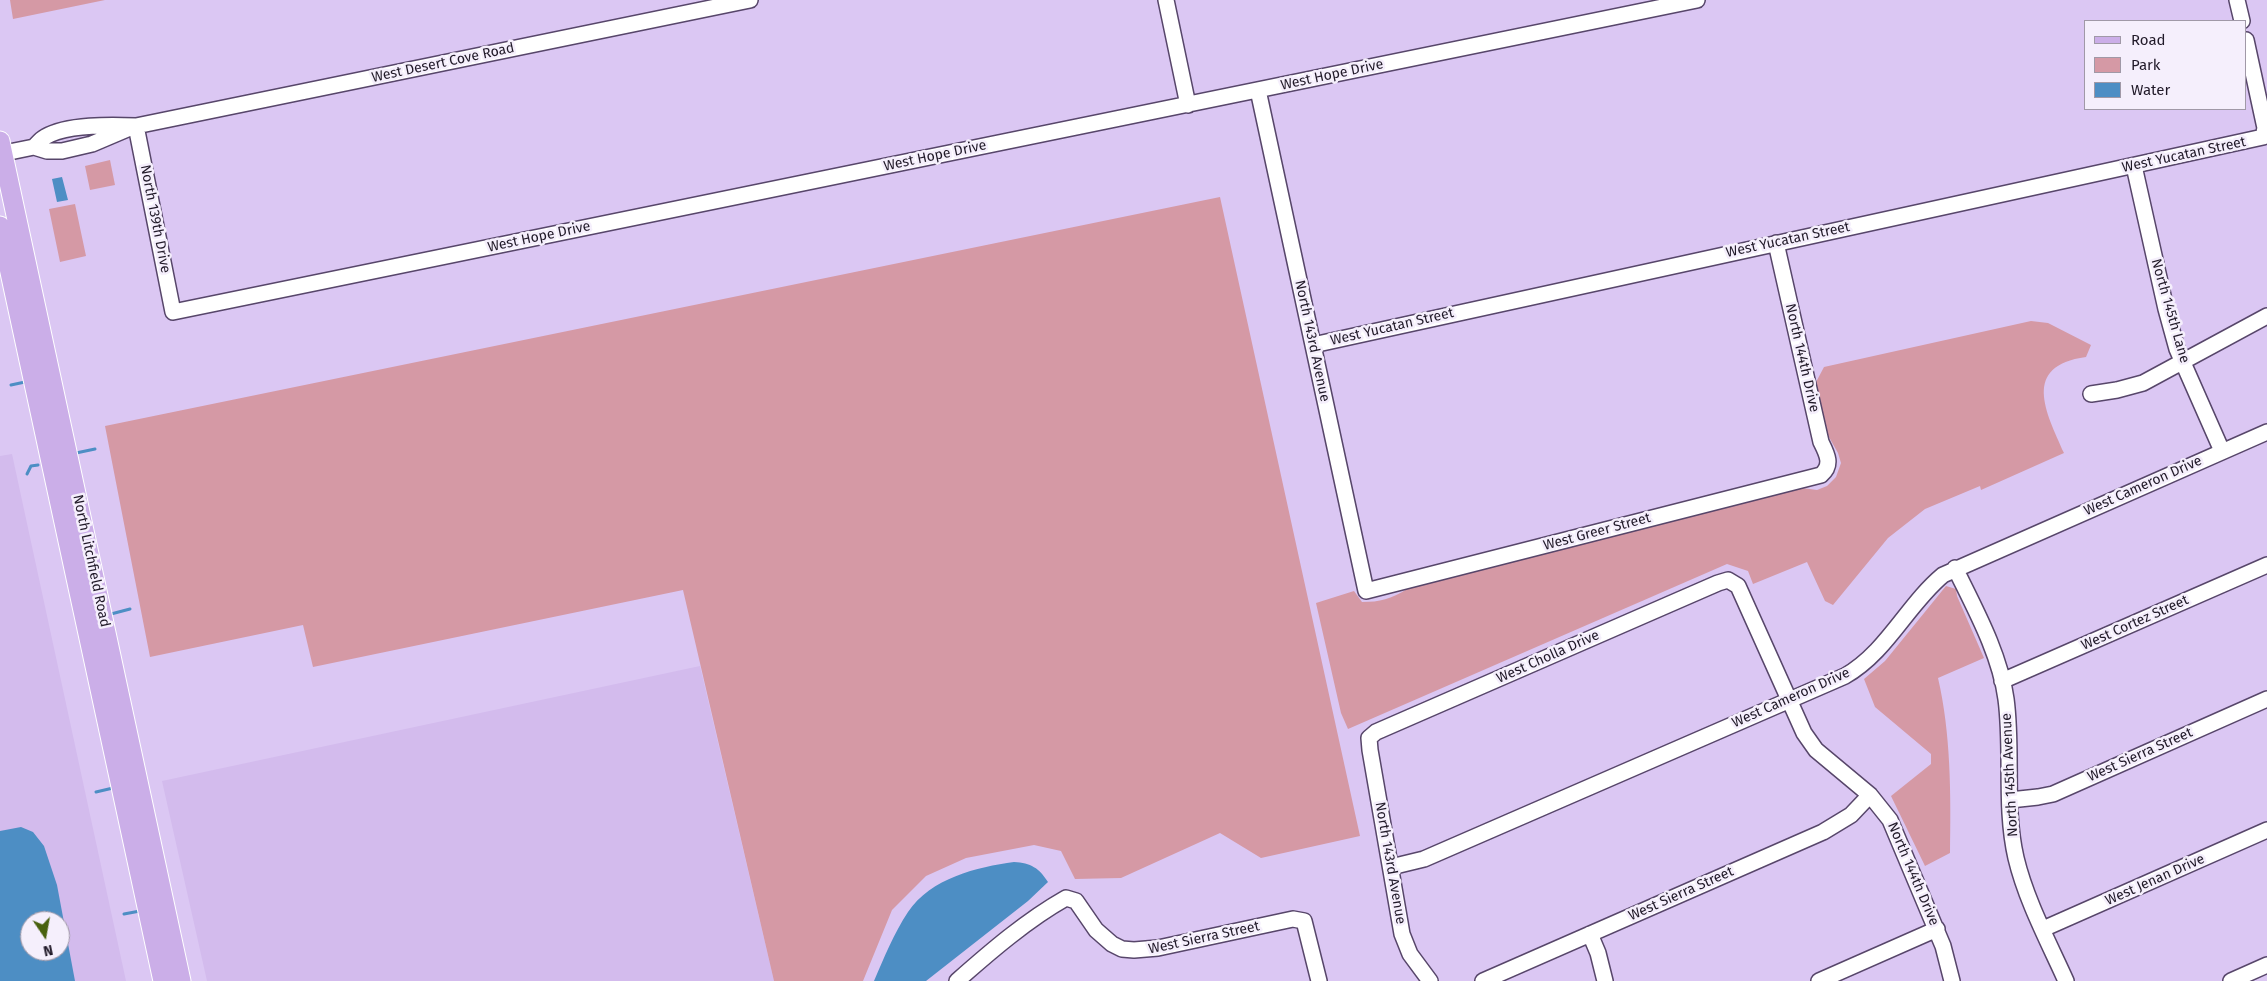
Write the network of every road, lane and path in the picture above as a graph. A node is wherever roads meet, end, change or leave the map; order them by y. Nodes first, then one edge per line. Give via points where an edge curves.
1 (750, 0) edge
2 (1166, 0) edge
3 (1697, 0) edge
4 (2237, 0) edge
5 (2242, 20) edge
6 (2247, 45) edge
7 (1258, 90) junction
8 (1188, 105) junction
9 (136, 126) junction
10 (1, 150) edge
11 (2134, 166) junction
12 (0, 226) edge
13 (1776, 243) junction
14 (173, 312) joint
15 (2267, 316) edge
16 (1313, 345) junction
17 (2182, 362) junction
18 (2090, 394) dead end
19 (2267, 432) edge
20 (2222, 451) junction
21 (1826, 471) joint
22 (54, 475) junction
23 (2267, 566) edge
24 (1955, 568) junction
25 (1728, 580) joint
26 (1366, 591) joint
27 (98, 594) junction
28 (2002, 682) junction
29 (2267, 699) edge
30 (1788, 700) junction
31 (120, 737) junction
32 (1369, 738) joint
33 (1870, 795) junction
34 (2010, 800) junction
35 (2267, 830) edge
36 (1391, 867) junction
37 (1937, 929) junction
38 (2043, 929) junction
39 (1590, 934) junction
40 (2267, 965) edge
41 (163, 981) edge
42 (182, 981) edge
43 (957, 981) edge
44 (1318, 981) edge
45 (1430, 981) edge
46 (1483, 981) edge
47 (1605, 981) edge
48 (1819, 981) edge
49 (1952, 981) edge
50 (2066, 981) edge
51 (2231, 981) edge

1 - 9 street, West Desert Cove Road
2 - 8 street
3 - 7 street, West Hope Drive
4 - 5 street
6 - 11 street, West Yucatan Street via 2265,128 2263,138
7 - 8 street, West Hope Drive
7 - 16 street, North 143rd Avenue
8 - 14 street, West Hope Drive
9 - 10 street, West Desert Cove Road via 106,125 69,130 46,136 34,147
9 - 14 street, North 139th Drive
10 - 27 main road, North Litchfield Road
11 - 13 street, West Yucatan Street
11 - 17 street, North 145th Lane via 2166,309
12 - 22 main road, North Litchfield Road
13 - 16 street, West Yucatan Street
13 - 21 street, North 144th Drive via 1821,442 1828,460
15 - 17 street
16 - 26 street, North 143rd Avenue
17 - 18 street via 2142,383
17 - 20 street, North 145th Lane
19 - 20 street, West Cameron Drive
20 - 24 street, West Cameron Drive
21 - 26 street, West Greer Street via 1815,478 1796,480
22 - 27 main road via 67,488 88,580
22 - 31 main road, North Litchfield Road
23 - 28 street, West Cortez Street
24 - 28 street, North 145th Avenue via 1990,646
24 - 30 street, West Cameron Drive via 1922,594 1869,661 1845,676
25 - 30 street, North 144th Drive via 1738,586
25 - 32 street, West Cholla Drive via 1385,728
27 - 31 main road, North Litchfield Road
28 - 34 street, North 145th Avenue via 2008,732
29 - 34 street, West Sierra Street via 2052,794
30 - 33 street, North 144th Drive via 1809,741
30 - 36 street, West Cameron Drive via 1424,859
31 - 41 main road, North Litchfield Road
31 - 42 main road, North Litchfield Road
32 - 36 street, North 143rd Avenue
33 - 37 street, North 144th Drive via 1890,820
33 - 39 street, West Sierra Street via 1839,824
34 - 38 street, North 145th Avenue via 2016,859
35 - 38 street, West Jenan Drive
36 - 45 street, North 143rd Avenue via 1402,934 1410,954
37 - 48 street
37 - 49 street, North 144th Drive
38 - 50 street, North 145th Avenue
39 - 46 street, West Sierra Street
39 - 47 street
40 - 51 street
43 - 44 street, West Sierra Street via 986,955 1066,898 1076,901 1096,930 1112,944 1134,950 1158,948 1294,919 1304,921

